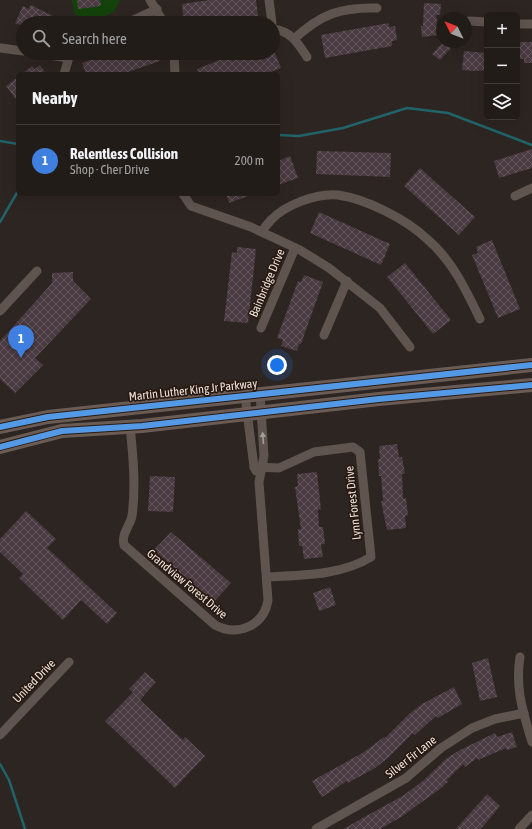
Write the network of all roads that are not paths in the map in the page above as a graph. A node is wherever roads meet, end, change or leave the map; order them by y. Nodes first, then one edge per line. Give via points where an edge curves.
1 (150, 0) edge
2 (268, 0) edge
3 (377, 8) dead end
4 (157, 9) junction
5 (142, 16) edge
6 (160, 16) edge
7 (271, 16) edge
8 (472, 21) edge
9 (484, 22) edge
10 (520, 24) edge
11 (532, 24) edge
12 (280, 30) edge
13 (294, 39) junction
14 (1, 48) dead end
15 (16, 50) edge
16 (307, 57) dead end
17 (68, 60) edge
18 (175, 60) edge
19 (65, 72) edge
20 (175, 72) edge
21 (532, 188) edge
22 (184, 196) edge
23 (515, 196) dead end
24 (262, 232) junction
25 (295, 248) junction
26 (38, 271) dead end
27 (347, 281) junction
28 (0, 311) edge
29 (480, 319) dead end
30 (261, 328) dead end
31 (324, 335) dead end
32 (410, 347) dead end
33 (532, 365) edge
34 (532, 385) edge
35 (260, 394) junction
36 (245, 396) junction
37 (262, 412) junction
38 (248, 414) junction
39 (130, 426) junction
40 (0, 427) edge
41 (0, 447) edge
42 (259, 470) junction
43 (267, 577) junction
44 (520, 657) dead end
45 (69, 662) dead end
46 (524, 714) junction
47 (0, 734) edge
48 (532, 742) edge
49 (532, 815) edge
50 (316, 829) edge
51 (519, 829) edge

1 - 4 street
2 - 7 street
3 - 13 street via 355,7 333,12 310,25
4 - 5 street
4 - 6 street
8 - 9 street
10 - 11 street
12 - 13 street
13 - 16 street
14 - 15 street
17 - 19 street
18 - 20 street
21 - 23 street
22 - 24 street, Bainbridge Drive via 191,206
24 - 25 street, Bainbridge Drive
24 - 29 street via 270,220 281,212 312,198 338,195 389,213 428,239 456,272
25 - 27 street, Bainbridge Drive
25 - 30 street, Bainbridge Drive
26 - 28 street
27 - 31 street
27 - 32 street, Bainbridge Drive via 387,315
33 - 35 main road, Martin Luther King Jr Parkway
34 - 37 main road
35 - 36 main road, Martin Luther King Jr Parkway
35 - 37 street, Grandview Forest Drive
36 - 38 street, Grandview Forest Drive
36 - 40 main road, Martin Luther King Jr Parkway via 48,417
37 - 38 main road
42 -> 37 street, Grandview Forest Drive via 264,456
38 - 39 main road
38 - 42 street, Grandview Forest Drive
39 - 41 main road via 62,431
39 - 43 street, Grandview Forest Drive via 132,516 123,540 126,549 222,628 237,631 253,625 267,606
42 - 43 street, Grandview Forest Drive
42 - 43 street, Lynn Forest Drive via 279,468 314,452 353,447 358,450 370,557 319,574
44 - 46 street via 517,677
45 - 47 street, United Drive
46 - 48 street
46 - 50 street, Silver Fir Lane via 495,719 472,728 441,748 406,778
49 - 51 street

